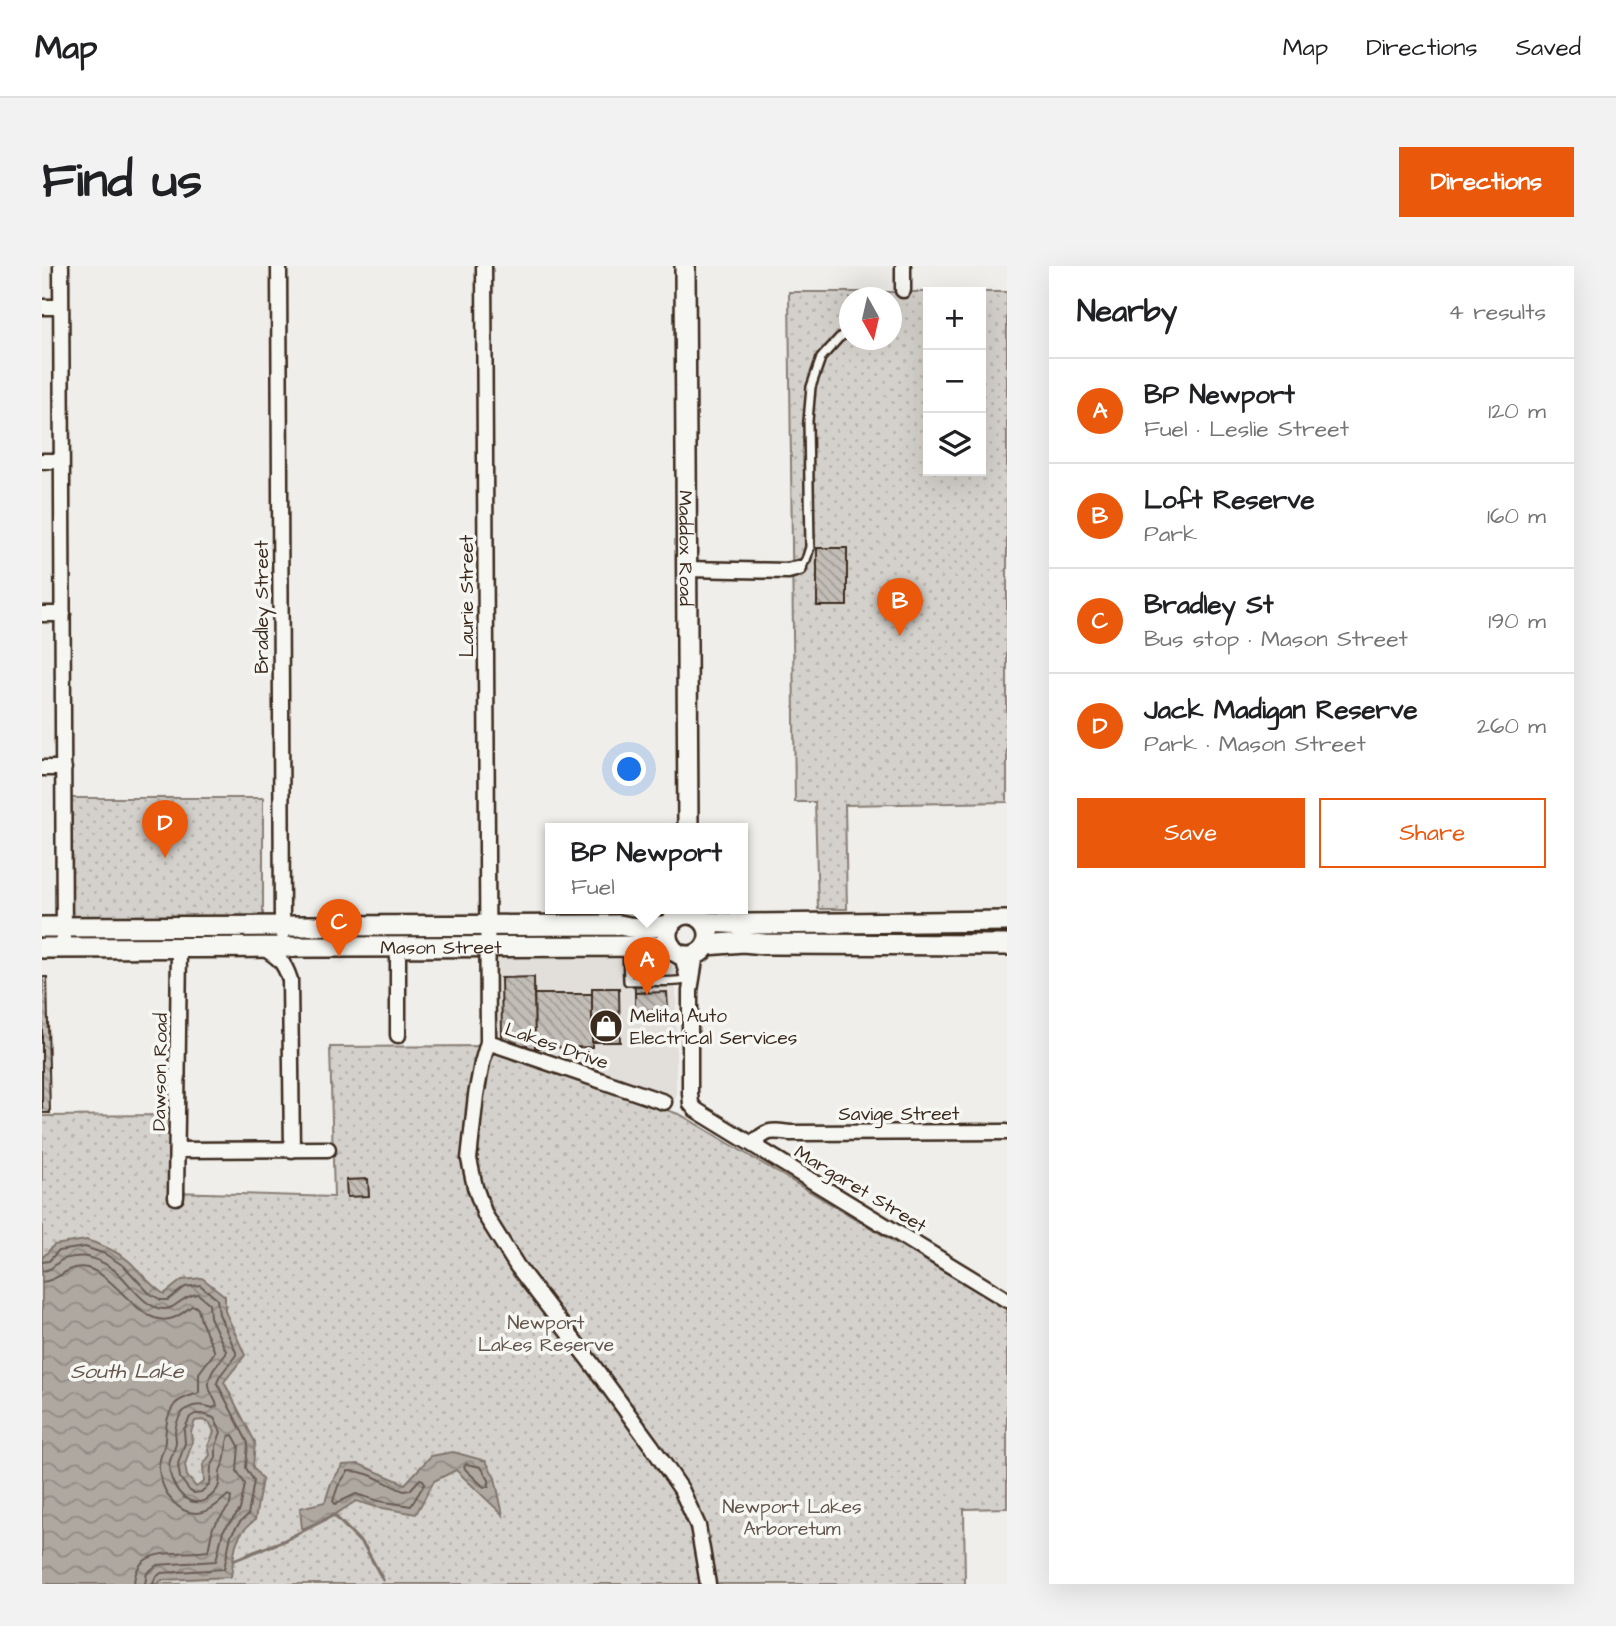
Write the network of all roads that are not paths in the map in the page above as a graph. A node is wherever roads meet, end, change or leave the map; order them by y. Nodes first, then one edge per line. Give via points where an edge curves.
1 (61, 266) edge
2 (279, 266) edge
3 (484, 266) edge
4 (685, 266) edge
5 (903, 266) edge
6 (903, 290) dead end
7 (42, 307) edge
8 (61, 307) junction
9 (839, 338) edge
10 (42, 461) edge
11 (62, 461) junction
12 (799, 568) joint
13 (686, 569) junction
14 (42, 614) edge
15 (63, 614) junction
16 (42, 768) edge
17 (64, 768) junction
18 (688, 823) edge
19 (688, 916) edge
20 (1007, 921) edge
21 (487, 925) junction
22 (282, 926) junction
23 (42, 927) edge
24 (64, 927) junction
25 (1007, 945) edge
26 (398, 946) junction
27 (487, 946) junction
28 (627, 946) junction
29 (42, 947) edge
30 (64, 947) junction
31 (262, 947) junction
32 (286, 947) junction
33 (179, 948) junction
34 (686, 950) junction
35 (657, 976) junction
36 (690, 983) junction
37 (398, 1035) dead end
38 (488, 1042) junction
39 (664, 1102) dead end
40 (1007, 1132) edge
41 (790, 1133) junction
42 (752, 1144) junction
43 (328, 1149) dead end
44 (177, 1150) junction
45 (292, 1150) junction
46 (766, 1153) junction
47 (176, 1197) dead end
48 (1007, 1300) edge
49 (708, 1584) edge

1 - 8 street
2 - 22 street, Bradley Street
3 - 21 street, Laurie Street
4 - 13 street, Maddox Road
5 - 6 street
7 - 8 street
8 - 11 street
9 - 12 lane via 821,358 811,387 810,547
10 - 11 street
11 - 15 street
12 - 13 street
13 - 18 street, Maddox Road
14 - 15 street
15 - 17 street
16 - 17 street
17 - 24 street
19 - 20 street, Mason Street via 746,924
19 - 21 street, Mason Street via 646,928
19 - 34 street via 667,936
19 - 34 street via 709,933
21 - 22 street, Mason Street
21 - 27 street, Laurie Street
22 - 24 street, Mason Street
22 - 32 street, Bradley Street
23 - 24 street, Mason Street
24 - 30 street
25 - 34 street, Mason Street via 743,942
26 - 27 street, Mason Street
26 - 32 street, Mason Street
26 - 37 street
27 - 28 street, Mason Street
27 - 38 street, Lakes Drive
28 - 34 street, Mason Street
28 - 35 lane via 628,981
29 - 30 street, Mason Street
30 - 33 street, Mason Street
31 - 32 street, Mason Street
31 - 33 street, Mason Street
31 - 45 street via 278,956 290,980
33 - 44 street, Dawson Road
34 - 35 lane via 657,957
34 - 36 street
35 - 36 lane
36 - 42 street, Margaret Street via 691,1104
38 - 39 street, Lakes Drive
38 - 49 street via 468,1159 485,1215 517,1266 681,1489 698,1526
40 - 41 street, Savige Street
41 - 42 street, Savige Street via 772,1131
41 - 46 street
42 - 46 street, Margaret Street
43 - 45 street
44 - 45 street
44 - 47 street, Dawson Road
46 - 48 street, Margaret Street

